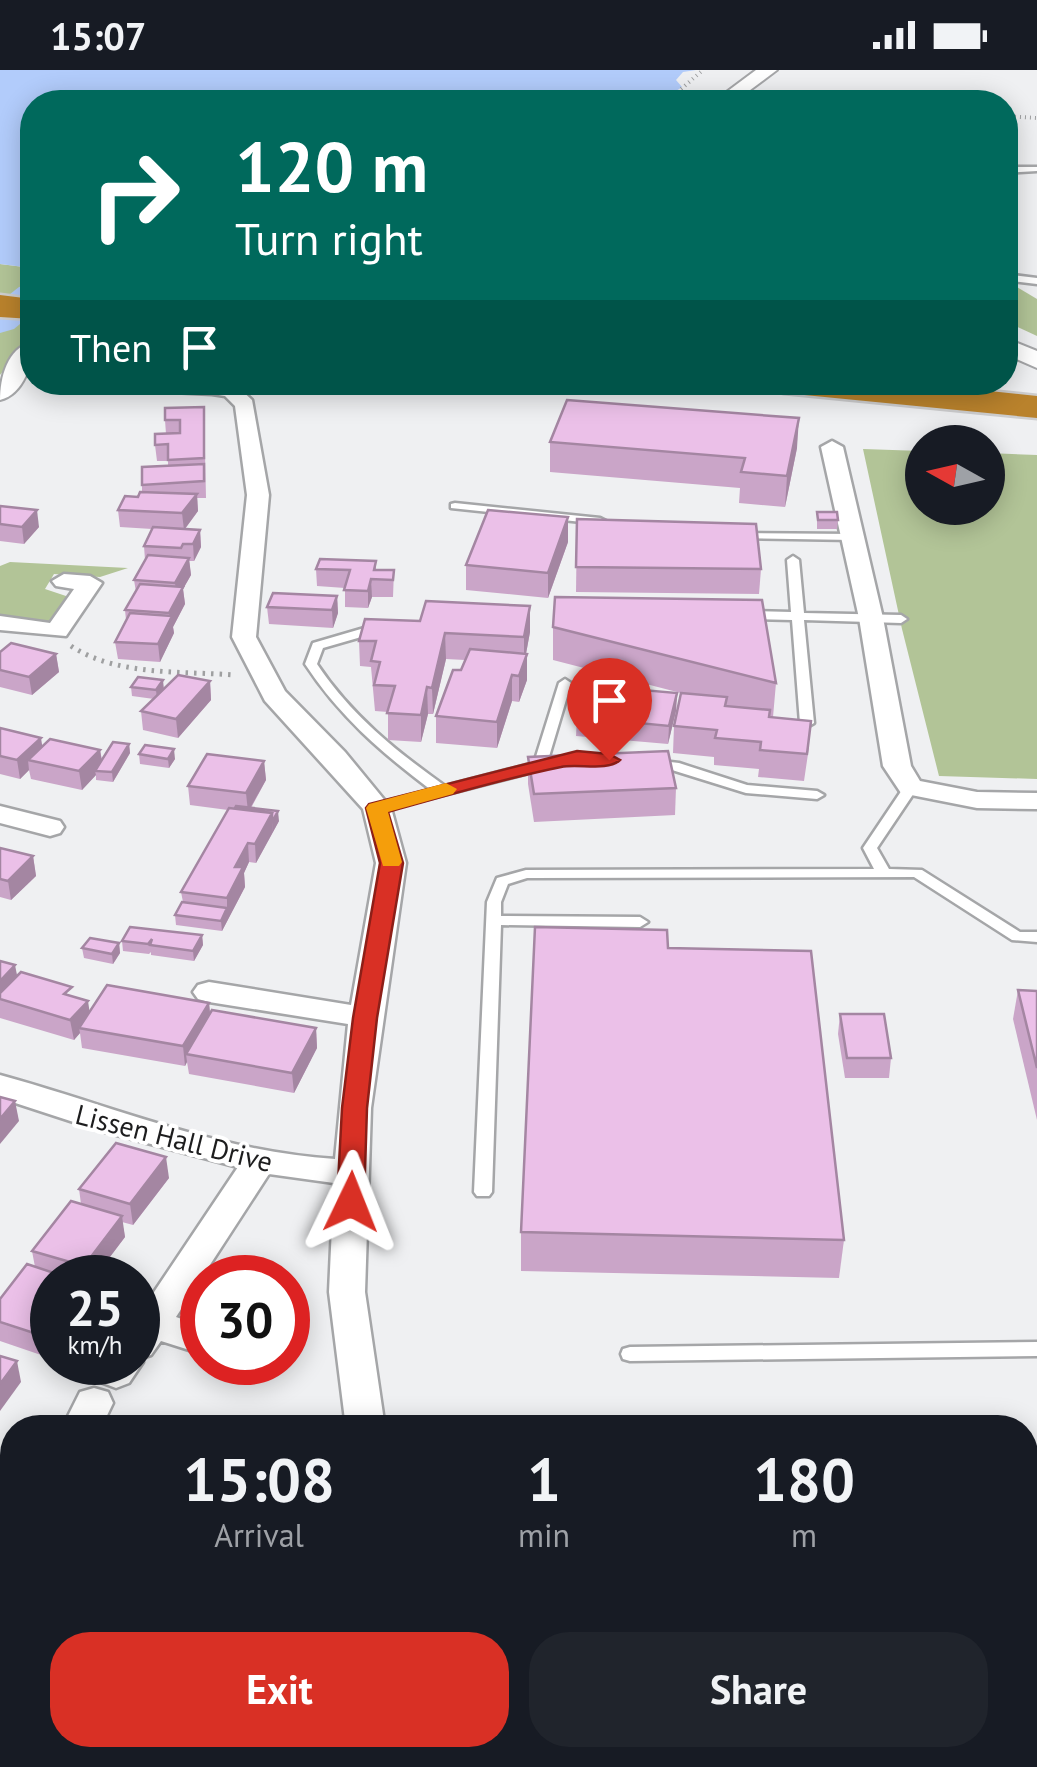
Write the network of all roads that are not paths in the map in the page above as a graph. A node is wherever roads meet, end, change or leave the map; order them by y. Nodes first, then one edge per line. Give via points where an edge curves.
1 (768, 70) edge
2 (741, 90) edge
3 (236, 395) edge
4 (916, 395) edge
5 (1037, 407) edge
6 (832, 446) dead end
7 (455, 506) dead end
8 (610, 522) edge
9 (727, 534) edge
10 (853, 537) junction
11 (793, 560) dead end
12 (64, 581) dead end
13 (722, 614) edge
14 (798, 616) junction
15 (872, 618) junction
16 (901, 618) dead end
17 (0, 623) edge
18 (390, 626) edge
19 (565, 683) dead end
20 (808, 723) edge
21 (558, 761) edge
22 (635, 762) edge
23 (540, 765) junction
24 (911, 788) junction
25 (442, 790) junction
26 (817, 795) dead end
27 (1037, 801) edge
28 (376, 808) junction
29 (0, 814) edge
30 (50, 826) dead end
31 (884, 873) junction
32 (494, 920) junction
33 (640, 922) dead end
34 (1037, 938) edge
35 (210, 991) dead end
36 (365, 1018) junction
37 (0, 1086) edge
38 (260, 1161) junction
39 (352, 1172) junction
40 (484, 1192) dead end
41 (160, 1309) edge
42 (1037, 1349) edge
43 (630, 1354) dead end
44 (364, 1415) edge

1 - 2 street
3 - 28 street via 246,404 258,495 244,637 274,696
4 - 5 highway
6 - 10 street
7 - 8 lane
9 - 10 lane
10 - 15 street
11 - 14 lane
12 - 17 street via 90,583 57,630
13 - 14 lane
14 - 15 lane
14 - 20 lane
15 - 16 lane
15 - 24 street via 897,766
18 - 25 lane via 317,646 312,664 331,697 372,740
19 - 23 lane
21 - 23 lane
22 - 26 lane via 674,766 746,789
23 - 25 lane
24 - 27 street via 977,800
24 - 31 lane via 870,848
25 - 28 lane
28 - 36 street via 392,863
29 - 30 street
31 - 32 lane via 526,874 502,881
31 - 34 lane via 917,873 1017,937
32 - 33 lane
32 - 40 lane
35 - 36 street
36 - 39 street
37 - 38 street, Lissen Hall Drive via 63,1110
38 - 39 street, Lissen Hall Drive
38 - 41 street
39 - 44 street via 348,1292
42 - 43 lane

